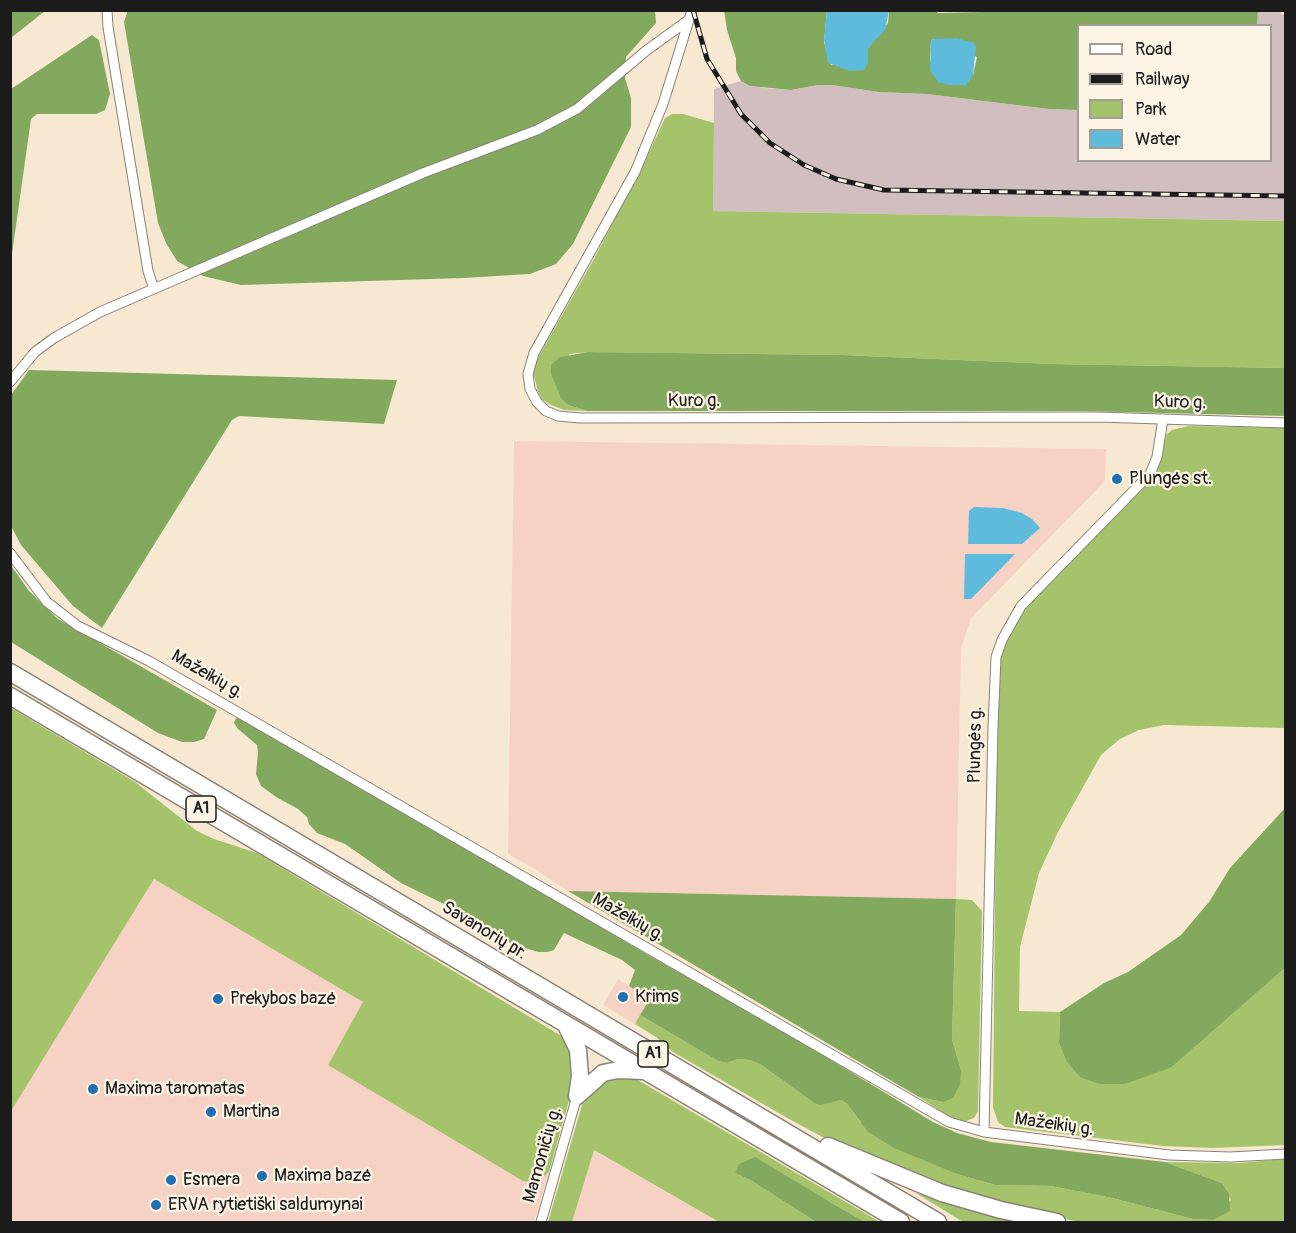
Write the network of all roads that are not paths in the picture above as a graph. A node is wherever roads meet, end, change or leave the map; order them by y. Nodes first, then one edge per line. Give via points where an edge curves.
1 (107, 10) edge
2 (691, 15) edge
3 (154, 289) junction
4 (10, 382) edge
5 (1163, 419) junction
6 (1286, 423) edge
7 (11, 554) edge
8 (10, 672) edge
9 (10, 696) edge
10 (566, 1024) junction
11 (644, 1071) junction
12 (577, 1096) junction
13 (761, 1117) junction
14 (984, 1132) junction
15 (1286, 1154) edge
16 (541, 1222) edge
17 (901, 1222) edge
18 (938, 1222) edge
19 (1057, 1222) edge

1 - 3 street via 144,248
2 - 3 street via 578,109 537,130 423,173
2 - 5 street, Kuro g. via 663,104 635,172 534,353 528,374 530,389 546,411 580,418
3 - 4 street via 100,312 54,338
5 - 6 street, Kuro g.
5 - 14 street, Plungės g. via 1150,474 1021,606 996,657
7 - 14 street, Mažeikių g. via 47,602 78,626 149,661 935,1116
8 - 13 highway, Savanorių pr. / A1
9 - 10 highway, A1
10 - 11 highway, A1
10 - 12 highway via 578,1050
11 - 12 highway via 603,1073
11 - 17 highway, A1
12 - 16 street, Mamoničių g.
13 - 18 highway, Savanorių pr. / A1
13 - 19 highway via 942,1193
14 - 15 street, Mažeikių g. via 1169,1155

